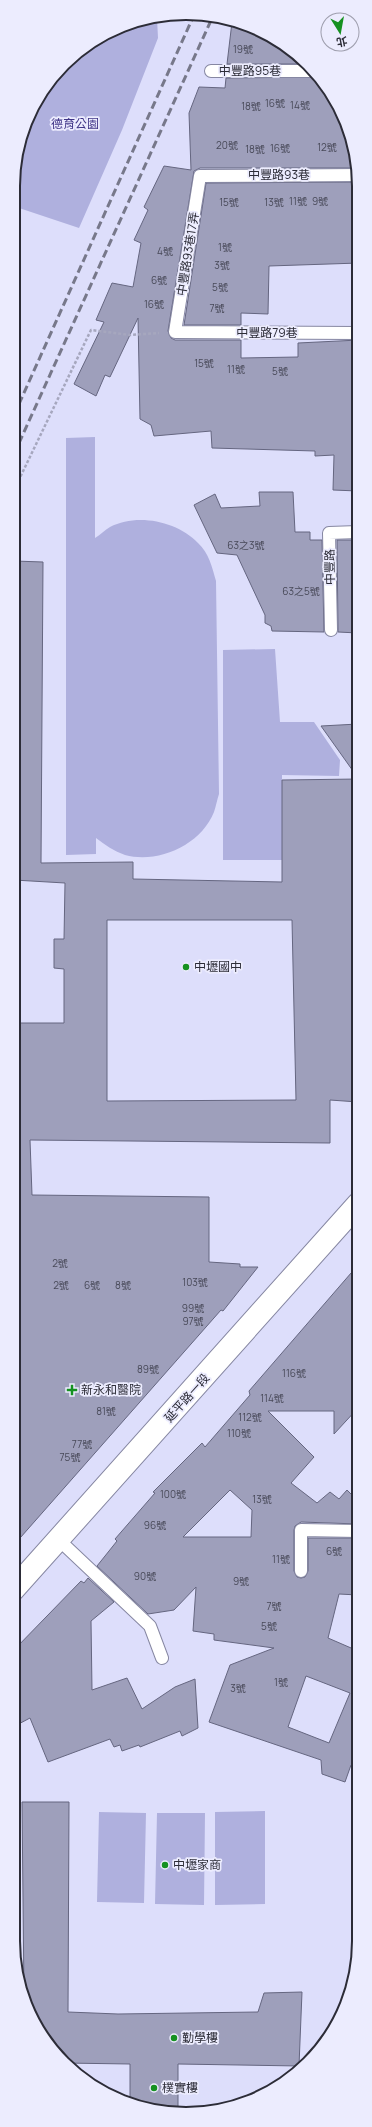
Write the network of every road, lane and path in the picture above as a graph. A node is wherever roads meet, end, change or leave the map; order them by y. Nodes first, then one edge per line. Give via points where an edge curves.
1 (211, 71) dead end
2 (305, 71) edge
3 (352, 175) edge
4 (200, 176) joint
5 (175, 332) junction
6 (352, 334) edge
7 (20, 478) edge
8 (352, 532) edge
9 (331, 630) dead end
10 (352, 1211) edge
11 (352, 1531) edge
12 (59, 1540) junction
13 (301, 1571) dead end
14 (20, 1582) edge
15 (162, 1658) dead end

1 - 2 lane, 中豐路95巷
3 - 4 lane, 中豐路93巷
4 - 5 lane, 中豐路93巷17弄
5 - 6 lane, 中豐路79巷
5 - 7 path via 130,335 91,330
8 - 9 lane, 中豐路 via 329,533
10 - 12 main road, 延平路一段
11 - 13 lane via 301,1530
12 - 14 main road, 延平路一段
12 - 15 lane via 150,1626

